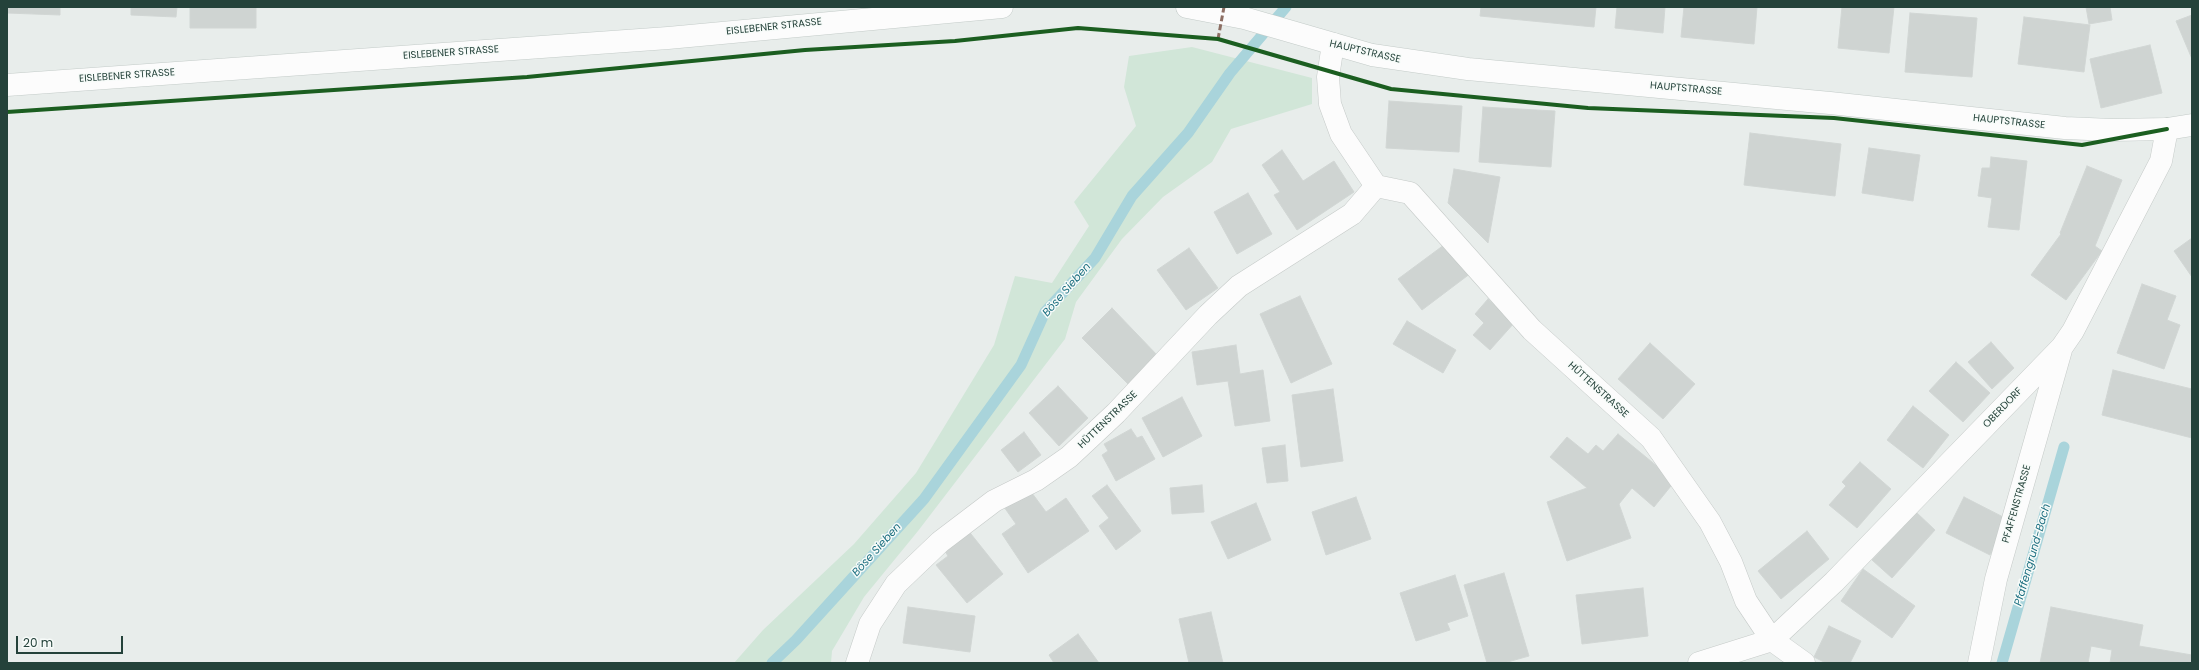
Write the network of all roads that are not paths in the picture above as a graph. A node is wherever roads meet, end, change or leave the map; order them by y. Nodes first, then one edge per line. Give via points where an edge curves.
1 (1002, 7) edge
2 (1187, 7) edge
3 (1333, 44) junction
4 (7, 85) edge
5 (2192, 125) edge
6 (2167, 129) junction
7 (1376, 186) junction
8 (2062, 347) junction
9 (1772, 640) junction
10 (857, 663) edge
11 (1698, 663) edge
12 (1804, 663) edge
13 (1979, 663) edge

1 - 4 street, EISLEBENER STRASSE via 668,38
2 - 3 street, HAUPTSTRASSE via 1244,18
3 - 6 street, HAUPTSTRASSE via 1387,58 1468,69 1844,104 2065,128
3 - 7 street via 1328,77 1330,104 1341,134
5 - 6 street, HAUPTSTRASSE
6 - 8 street, OBERDORF via 2161,161 2073,331
7 - 9 street, HÜTTENSTRASSE via 1410,193 1532,330 1652,438 1710,522 1746,601
7 - 10 street, HÜTTENSTRASSE via 1352,214 1239,286 1208,315 1116,413 1069,457 1036,480 994,501 940,542 896,584 870,624
8 - 9 street, OBERDORF via 1834,582
8 - 13 street, PFAFFENSTRASSE via 1996,579
9 - 11 street, OBERDORF
9 - 12 street

